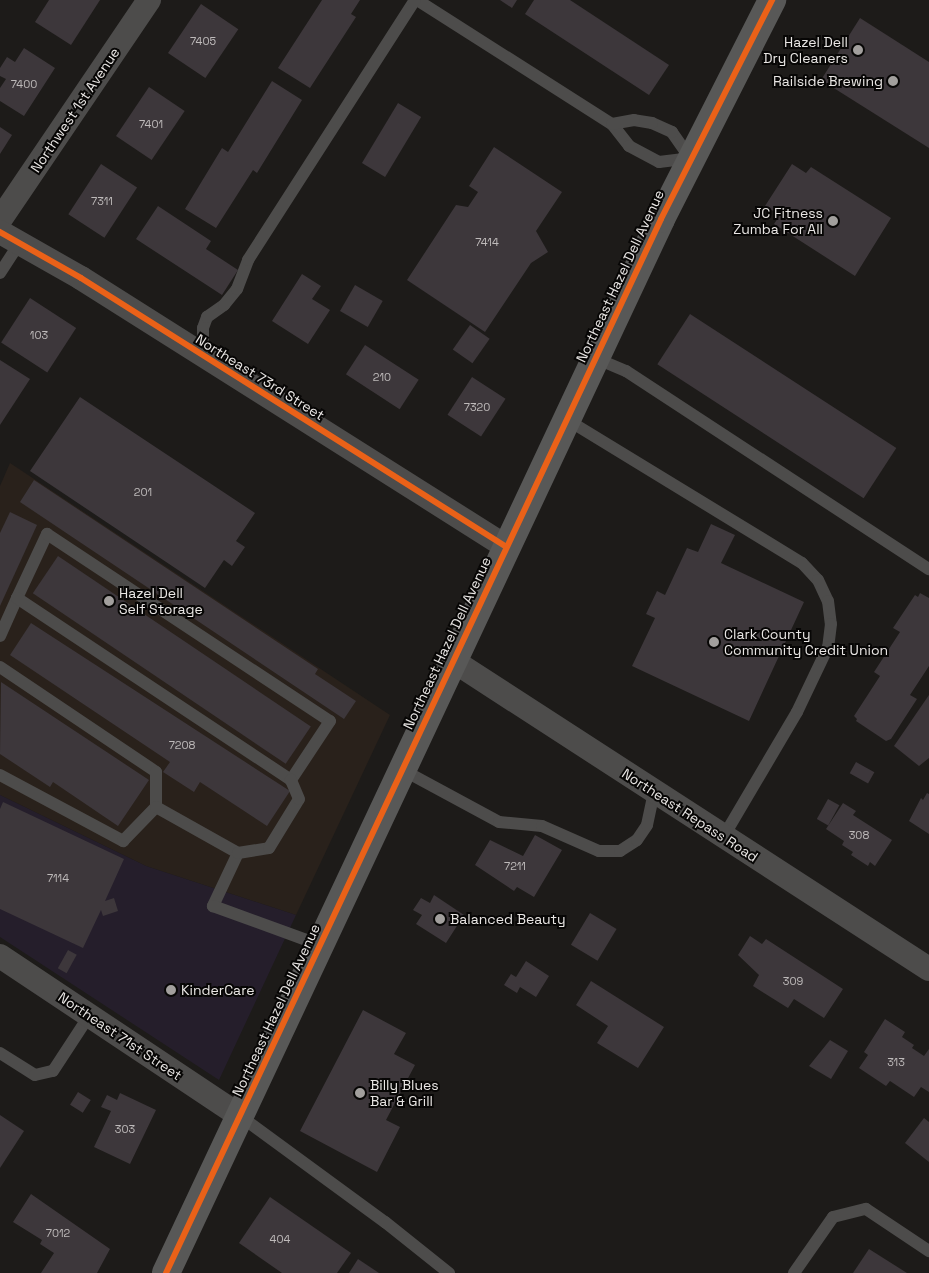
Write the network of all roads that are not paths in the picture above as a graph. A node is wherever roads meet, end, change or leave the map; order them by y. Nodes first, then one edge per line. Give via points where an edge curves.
1 (149, 0) edge
2 (416, 0) edge
3 (772, 0) edge
4 (612, 124) junction
5 (690, 158) junction
6 (0, 220) edge
7 (10, 238) edge
8 (0, 273) edge
9 (203, 356) junction
10 (595, 358) junction
11 (566, 418) junction
12 (505, 546) junction
13 (929, 569) edge
14 (17, 598) junction
15 (0, 636) edge
16 (452, 660) junction
17 (0, 667) edge
18 (401, 769) junction
19 (0, 775) edge
20 (291, 780) junction
21 (654, 791) junction
22 (156, 807) junction
23 (724, 836) junction
24 (238, 853) junction
25 (320, 945) junction
26 (0, 956) edge
27 (929, 969) edge
28 (89, 1016) junction
29 (0, 1053) edge
30 (240, 1116) junction
31 (929, 1251) edge
32 (166, 1273) edge
33 (449, 1273) edge
34 (794, 1273) edge

1 - 6 street, Northwest 1st Avenue
2 - 4 lane
2 - 9 lane via 248,260 237,289 224,305 207,317 202,328
3 - 5 main road, Northeast Hazel Dell Avenue
4 - 5 lane via 629,146 660,162
4 - 5 lane via 634,120 652,123 672,132
5 - 10 main road, Northeast Hazel Dell Avenue
7 - 8 lane
7 - 9 street, Northeast 73rd Street via 81,278
9 - 12 street, Northeast 73rd Street
10 - 11 main road, Northeast Hazel Dell Avenue
10 - 13 lane via 626,371
11 - 12 main road, Northeast Hazel Dell Avenue
11 - 23 lane via 802,563 818,580 828,601 831,624 828,646 797,712
12 - 16 main road, Northeast Hazel Dell Avenue
14 - 15 lane
14 - 20 lane
14 - 20 lane via 47,534 330,721
16 - 18 main road, Northeast Hazel Dell Avenue
16 - 21 street, Northeast Repass Road
17 - 22 lane via 156,772
18 - 21 lane via 499,822 542,826 599,851 620,851 637,840 647,825
18 - 25 main road, Northeast Hazel Dell Avenue
19 - 22 lane via 123,841
20 - 24 lane via 299,799 269,848
21 - 23 street, Northeast Repass Road
22 - 24 lane
23 - 27 street, Northeast Repass Road
24 - 25 lane via 213,906
25 - 30 main road, Northeast Hazel Dell Avenue
26 - 28 street, Northeast 71st Street
28 - 29 lane via 54,1071 35,1075
28 - 30 street, Northeast 71st Street
30 - 32 main road, Northeast Hazel Dell Avenue
30 - 33 lane
31 - 34 lane via 866,1209 832,1217

